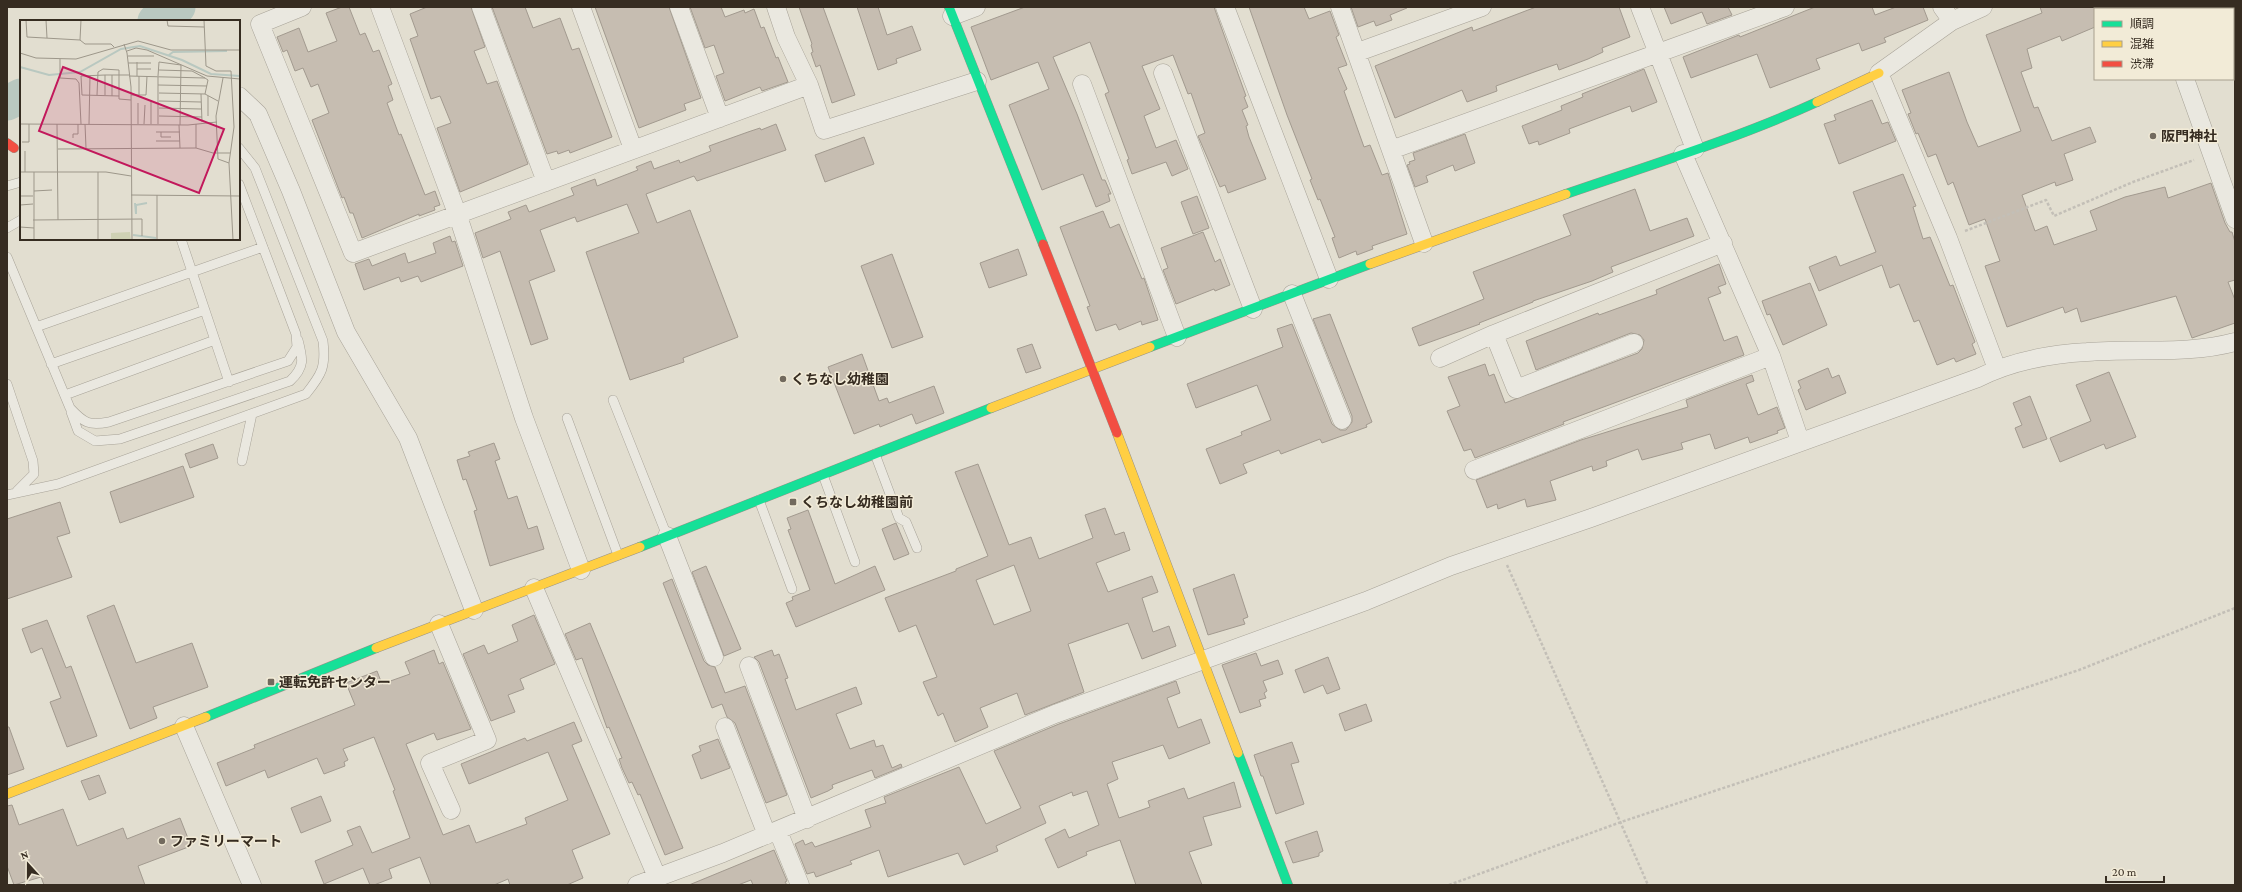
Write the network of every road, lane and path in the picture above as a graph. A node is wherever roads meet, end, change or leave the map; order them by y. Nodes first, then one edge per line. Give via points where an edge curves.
1 (302, 7) edge
2 (380, 7) edge
3 (481, 7) edge
4 (581, 7) edge
5 (679, 7) edge
6 (776, 7) edge
7 (976, 7) edge
8 (1225, 7) edge
9 (1340, 7) edge
10 (1482, 7) edge
11 (1640, 7) edge
12 (1785, 7) edge
13 (1983, 7) edge
14 (951, 11) edge
15 (1947, 14) edge
16 (1358, 52) junction
17 (1658, 52) junction
18 (1163, 73) dead end
19 (1879, 73) junction
20 (2185, 80) edge
21 (977, 81) junction
22 (1082, 84) dead end
23 (809, 85) junction
24 (240, 97) edge
25 (720, 118) junction
26 (240, 149) edge
27 (633, 149) junction
28 (1391, 150) junction
29 (1689, 152) junction
30 (2211, 154) junction
31 (546, 182) junction
32 (20, 185) edge
33 (7, 186) edge
34 (240, 187) edge
35 (458, 216) junction
36 (2235, 219) edge
37 (20, 221) edge
38 (7, 228) edge
39 (1948, 238) junction
40 (181, 240) edge
41 (1424, 243) junction
42 (1723, 243) junction
43 (263, 247) junction
44 (7, 258) edge
45 (193, 272) junction
46 (1329, 279) junction
47 (1292, 294) junction
48 (1253, 309) junction
49 (205, 310) junction
50 (36, 327) junction
51 (296, 334) junction
52 (1494, 334) junction
53 (1177, 337) junction
54 (215, 340) junction
55 (2235, 342) edge
56 (1634, 343) dead end
57 (1771, 356) junction
58 (1440, 358) dead end
59 (51, 364) junction
60 (1092, 368) junction
61 (1997, 368) junction
62 (229, 382) junction
63 (7, 384) edge
64 (65, 395) junction
65 (613, 400) dead end
66 (70, 408) junction
67 (252, 414) junction
68 (567, 418) dead end
69 (1342, 420) dead end
70 (1800, 441) junction
71 (875, 454) junction
72 (242, 461) dead end
73 (1474, 470) dead end
74 (823, 475) junction
75 (11, 494) edge
76 (759, 500) junction
77 (666, 536) junction
78 (916, 548) dead end
79 (1500, 550) junction
80 (618, 555) junction
81 (855, 562) dead end
82 (581, 570) junction
83 (534, 588) junction
84 (792, 589) dead end
85 (2235, 608) edge
86 (474, 610) junction
87 (439, 624) junction
88 (714, 657) dead end
89 (1201, 660) junction
90 (749, 666) dead end
91 (184, 726) junction
92 (725, 727) dead end
93 (7, 794) edge
94 (451, 810) dead end
95 (807, 819) junction
96 (1621, 822) junction
97 (773, 833) junction
98 (657, 877) junction
99 (252, 885) edge
100 (637, 885) edge
101 (800, 885) edge
102 (1288, 885) edge
103 (1449, 885) edge
104 (1648, 885) edge

1 - 35 street via 260,24 353,253
2 - 35 street
3 - 31 street
4 - 27 street
5 - 25 street
6 - 23 street via 786,37
7 - 14 street
8 - 46 street
9 - 16 street
10 - 16 street
11 - 17 street
12 - 17 street
13 - 15 street
14 - 21 street
15 - 19 street
16 - 28 street
17 - 28 street
17 - 29 street
18 - 48 street
19 - 29 street via 1786,116
19 - 39 street
20 - 30 street
21 - 23 street via 824,130
21 - 60 street
22 - 53 street
23 - 25 street
24 - 86 street via 258,114 346,332 408,438
25 - 27 street
26 - 67 lane via 255,168 324,341 325,362 319,378 306,394
27 - 31 street
28 - 41 street
29 - 41 street
29 - 42 street
30 - 36 street
30 - 39 path via 2133,182 2054,216 2046,200
31 - 35 street
32 - 33 lane
34 - 43 lane
35 - 82 street via 524,418
37 - 38 lane
39 - 61 street
40 - 45 lane
41 - 46 street
42 - 52 street
42 - 57 street
43 - 45 lane
43 - 51 lane
44 - 50 lane
45 - 49 lane
45 - 50 lane
46 - 47 street
47 - 48 street
47 - 69 street
48 - 53 street
49 - 54 lane
49 - 59 lane
50 - 59 lane
51 - 62 lane via 296,346 288,361
51 - 66 lane via 302,358 300,372 290,381 120,439 96,441 78,431
52 - 56 street via 1516,389
52 - 58 street
53 - 60 street
54 - 62 lane
54 - 64 lane
55 - 61 street via 2173,350 2073,353
57 - 70 street
57 - 73 street
59 - 64 lane
60 - 71 street
60 - 89 street
61 - 70 street via 1978,378
62 - 66 lane via 94,425 80,419
63 - 75 lane via 33,461 34,474
64 - 66 lane
65 - 77 lane
67 - 72 lane
67 - 75 lane via 58,484
68 - 80 lane
70 - 79 street
71 - 74 street
71 - 78 lane via 898,518 906,522
74 - 76 street
74 - 81 lane
76 - 77 street
76 - 84 lane
77 - 80 street
77 - 88 street
79 - 89 street
79 - 96 path
80 - 82 street
82 - 83 street
83 - 86 street
83 - 98 street
85 - 96 path via 2079,670
86 - 87 street
87 - 91 street via 331,665
87 - 94 street via 487,740 430,763
89 - 95 street via 1055,714
89 - 102 street
90 - 95 street
91 - 93 street
91 - 99 street
92 - 97 street
95 - 97 street
96 - 103 path
96 - 104 path
97 - 98 street
97 - 101 street
98 - 100 street

